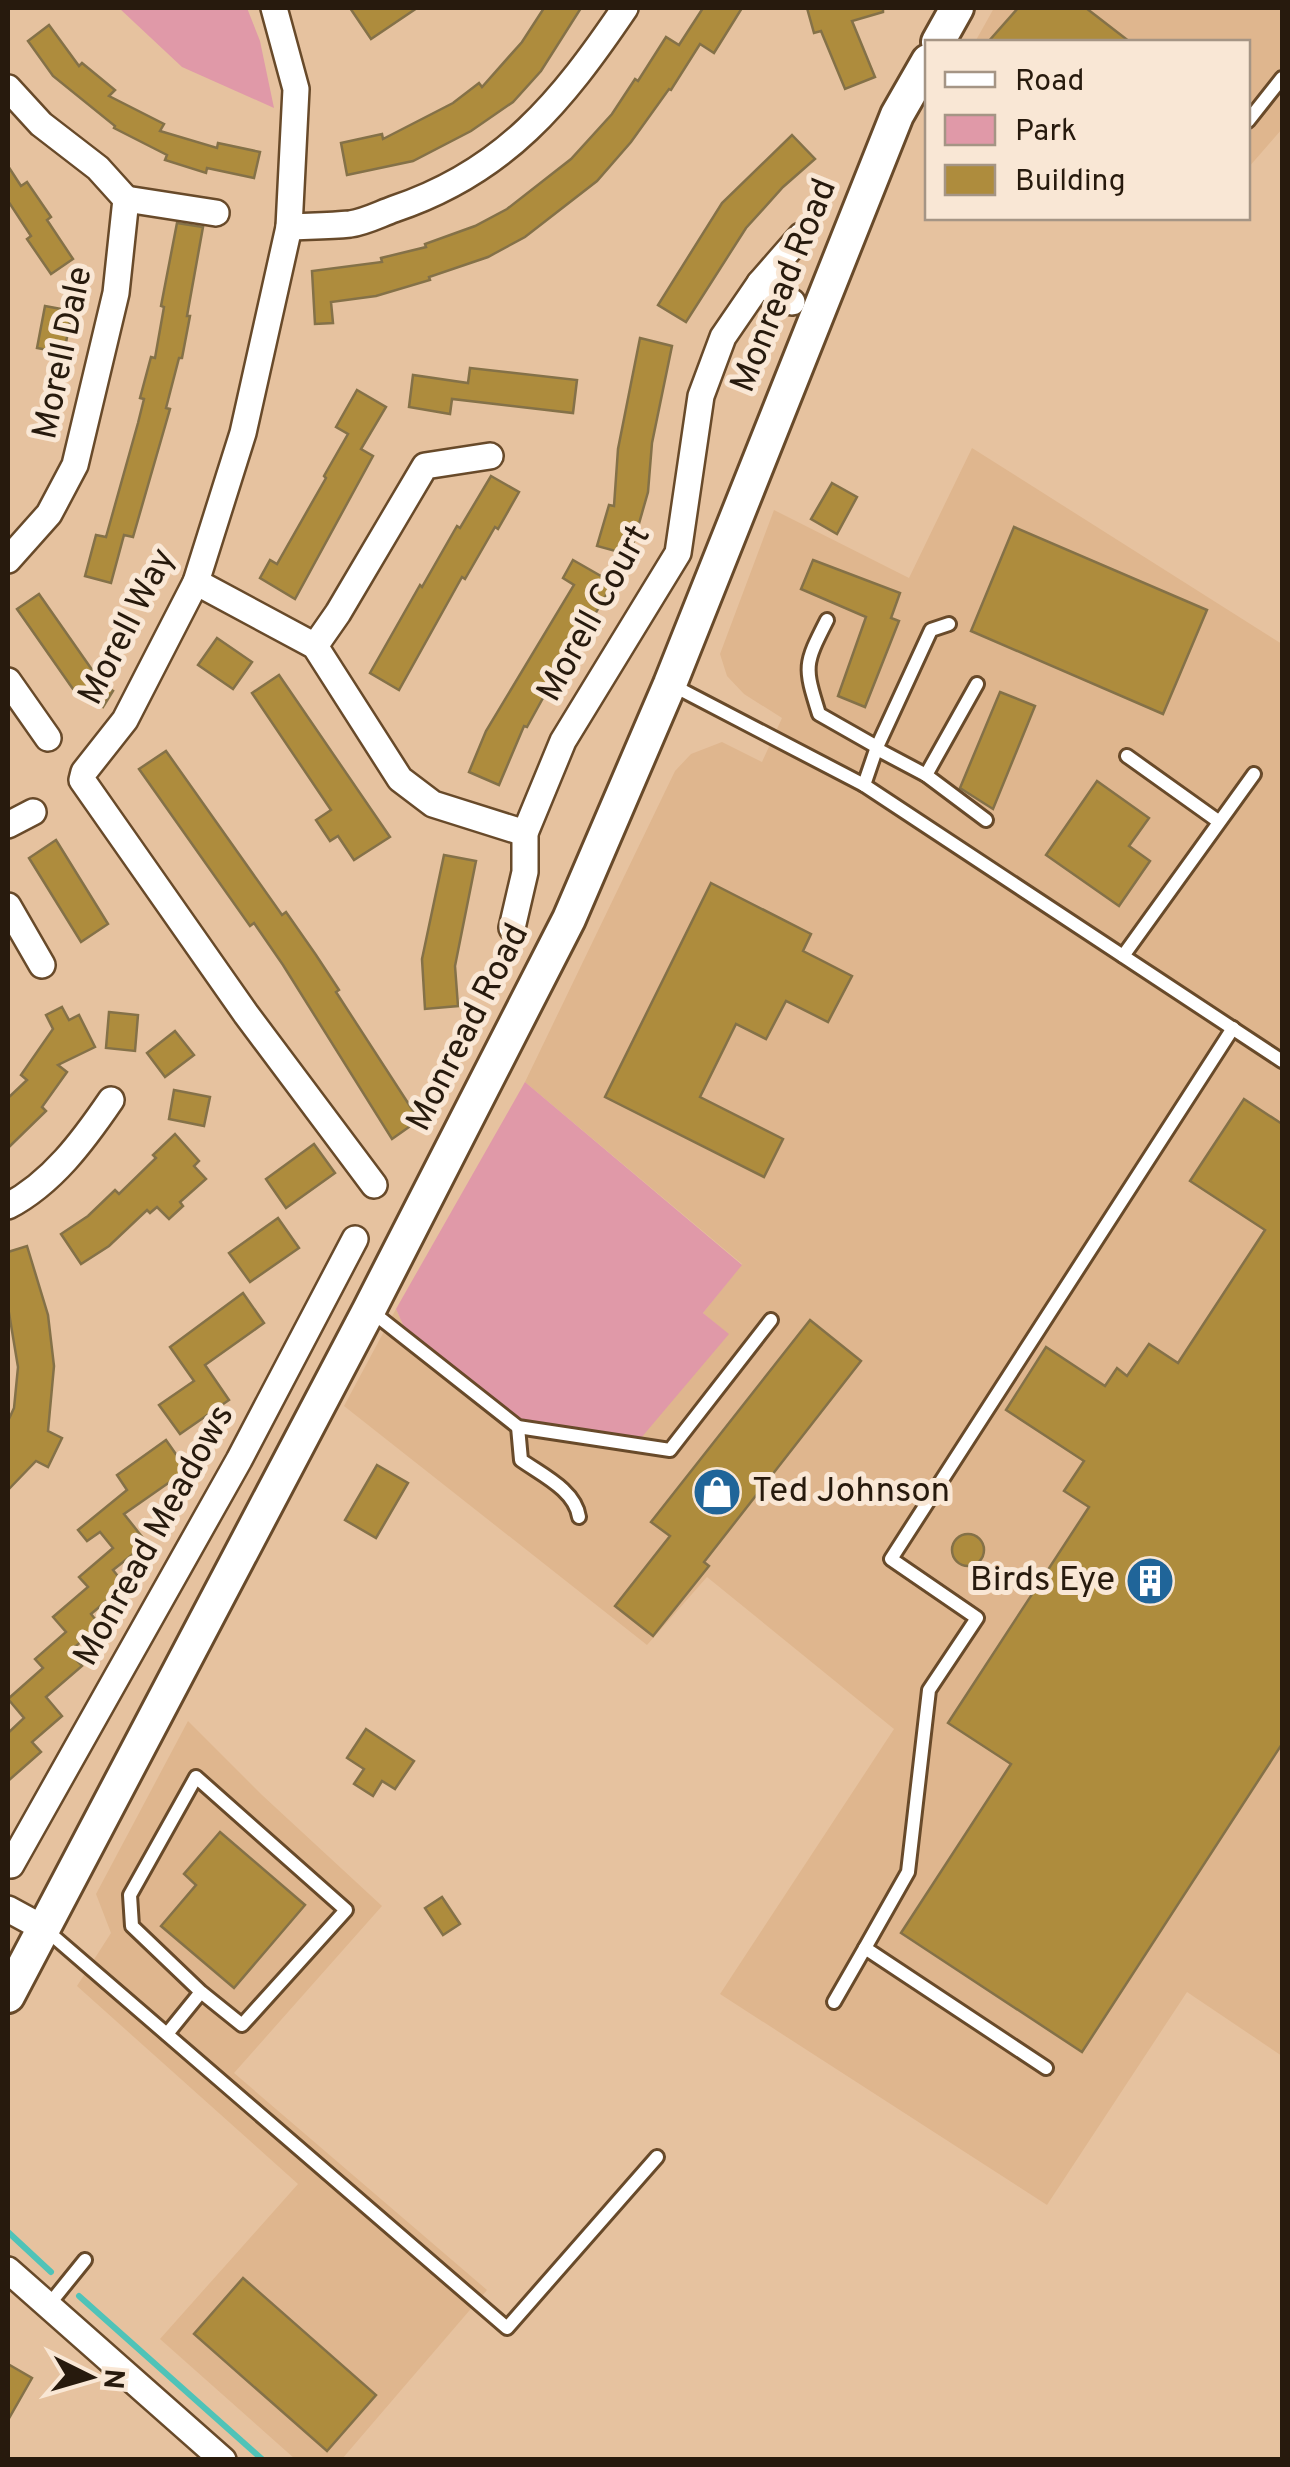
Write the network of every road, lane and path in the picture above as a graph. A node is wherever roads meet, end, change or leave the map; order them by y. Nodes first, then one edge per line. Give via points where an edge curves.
1 (274, 8) edge
2 (625, 8) edge
3 (957, 8) edge
4 (939, 40) edge
5 (925, 66) edge
6 (1282, 78) edge
7 (8, 88) edge
8 (1250, 118) edge
9 (126, 199) junction
10 (216, 212) dead end
11 (289, 227) junction
12 (802, 236) dead end
13 (760, 283) junction
14 (792, 302) dead end
15 (490, 456) dead end
16 (8, 560) edge
17 (196, 582) junction
18 (827, 620) dead end
19 (949, 624) dead end
20 (315, 646) junction
21 (8, 680) edge
22 (670, 684) junction
23 (977, 684) dead end
24 (48, 738) dead end
25 (877, 748) junction
26 (1126, 756) dead end
27 (1254, 774) dead end
28 (926, 776) junction
29 (864, 786) junction
30 (33, 812) dead end
31 (986, 820) dead end
32 (1218, 821) junction
33 (8, 825) edge
34 (526, 833) junction
35 (8, 906) edge
36 (512, 928) dead end
37 (1123, 956) junction
38 (42, 965) dead end
39 (1233, 1028) junction
40 (1282, 1061) edge
41 (112, 1100) dead end
42 (374, 1186) dead end
43 (8, 1206) edge
44 (355, 1239) dead end
45 (369, 1310) junction
46 (771, 1320) dead end
47 (518, 1427) junction
48 (239, 1460) junction
49 (279, 1480) junction
50 (579, 1516) dead end
51 (11, 1864) dead end
52 (8, 1909) edge
53 (44, 1928) junction
54 (865, 1948) junction
55 (201, 1992) junction
56 (8, 1996) edge
57 (834, 2002) dead end
58 (167, 2034) junction
59 (1046, 2068) dead end
60 (656, 2157) dead end
61 (85, 2260) dead end
62 (8, 2270) edge
63 (47, 2308) junction
64 (222, 2460) edge

1 - 11 street, Morell Way via 296,88
2 - 11 street via 536,124 477,172 353,224
3 - 4 street
5 - 22 street, Monread Road via 896,115
6 - 8 lane
7 - 9 street
9 - 10 street
9 - 16 street, Morell Dale via 116,293 75,465 50,514
11 - 17 street, Morell Way via 242,433
12 - 13 street, Morell Court
13 - 14 street
13 - 34 street, Morell Court via 723,337 701,396 678,552 564,741
15 - 20 street via 425,466
17 - 20 street
17 - 42 street, Morell Way via 125,720 82,780
18 - 25 lane via 808,658 819,714
19 - 25 lane via 930,630
20 - 34 street via 400,778 433,804
21 - 24 street
22 - 29 lane
22 - 45 street, Monread Road via 569,919
23 - 28 lane
25 - 28 lane
25 - 29 lane
26 - 32 lane
27 - 32 lane
28 - 31 lane
29 - 37 lane
30 - 33 street
32 - 37 lane
34 - 36 street, Morell Court via 526,872
35 - 38 street
37 - 39 lane
39 - 40 lane
39 - 54 lane via 890,1559 977,1618 929,1690 908,1872
41 - 43 street via 77,1150
44 - 48 street, Monread Meadows
45 - 47 lane
45 - 49 street, Monread Road
46 - 47 lane via 670,1450
47 - 50 lane via 521,1460 560,1486
48 - 49 street
48 - 51 street, Monread Meadows
49 - 53 street, Monread Road
52 - 53 street
53 - 56 street, Monread Road
53 - 58 lane
54 - 57 lane
54 - 59 lane
55 - 55 lane via 132,1926 130,1895 196,1777 346,1910 242,2024
55 - 58 lane
58 - 60 lane via 507,2328
61 - 63 lane
62 - 63 street
63 - 64 street

